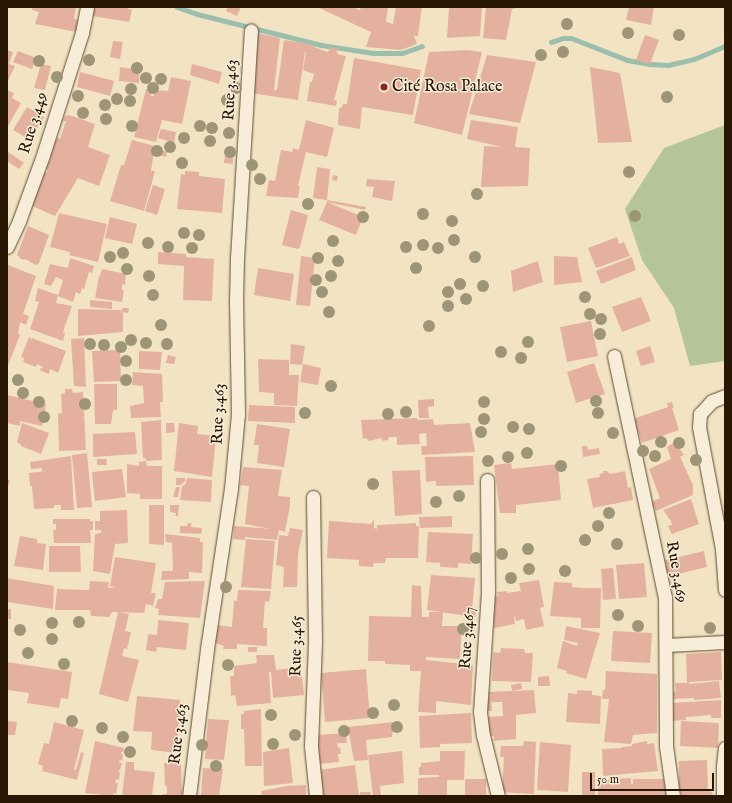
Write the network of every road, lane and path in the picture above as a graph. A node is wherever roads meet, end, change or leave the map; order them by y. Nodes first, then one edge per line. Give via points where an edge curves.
1 (87, 7) edge
2 (251, 30) dead end
3 (7, 247) edge
4 (614, 356) dead end
5 (725, 396) edge
6 (487, 480) dead end
7 (313, 497) dead end
8 (725, 590) edge
9 (725, 642) edge
10 (666, 645) junction
11 (725, 748) edge
12 (189, 796) edge
13 (316, 796) edge
14 (498, 796) edge
15 (673, 796) edge
16 (723, 796) edge

1 - 3 street, Rue 3.449 via 82,33 43,155
2 - 12 street, Rue 3.463 via 237,266 238,414 231,489 207,649
4 - 10 street, Rue 3.469 via 665,597
5 - 8 street via 712,401 700,414 699,426 722,548
6 - 14 street, Rue 3.467 via 488,592 480,712 484,742
7 - 13 street, Rue 3.465 via 315,642 311,746
9 - 10 street
10 - 15 street, Rue 3.469 via 666,746
11 - 16 street

